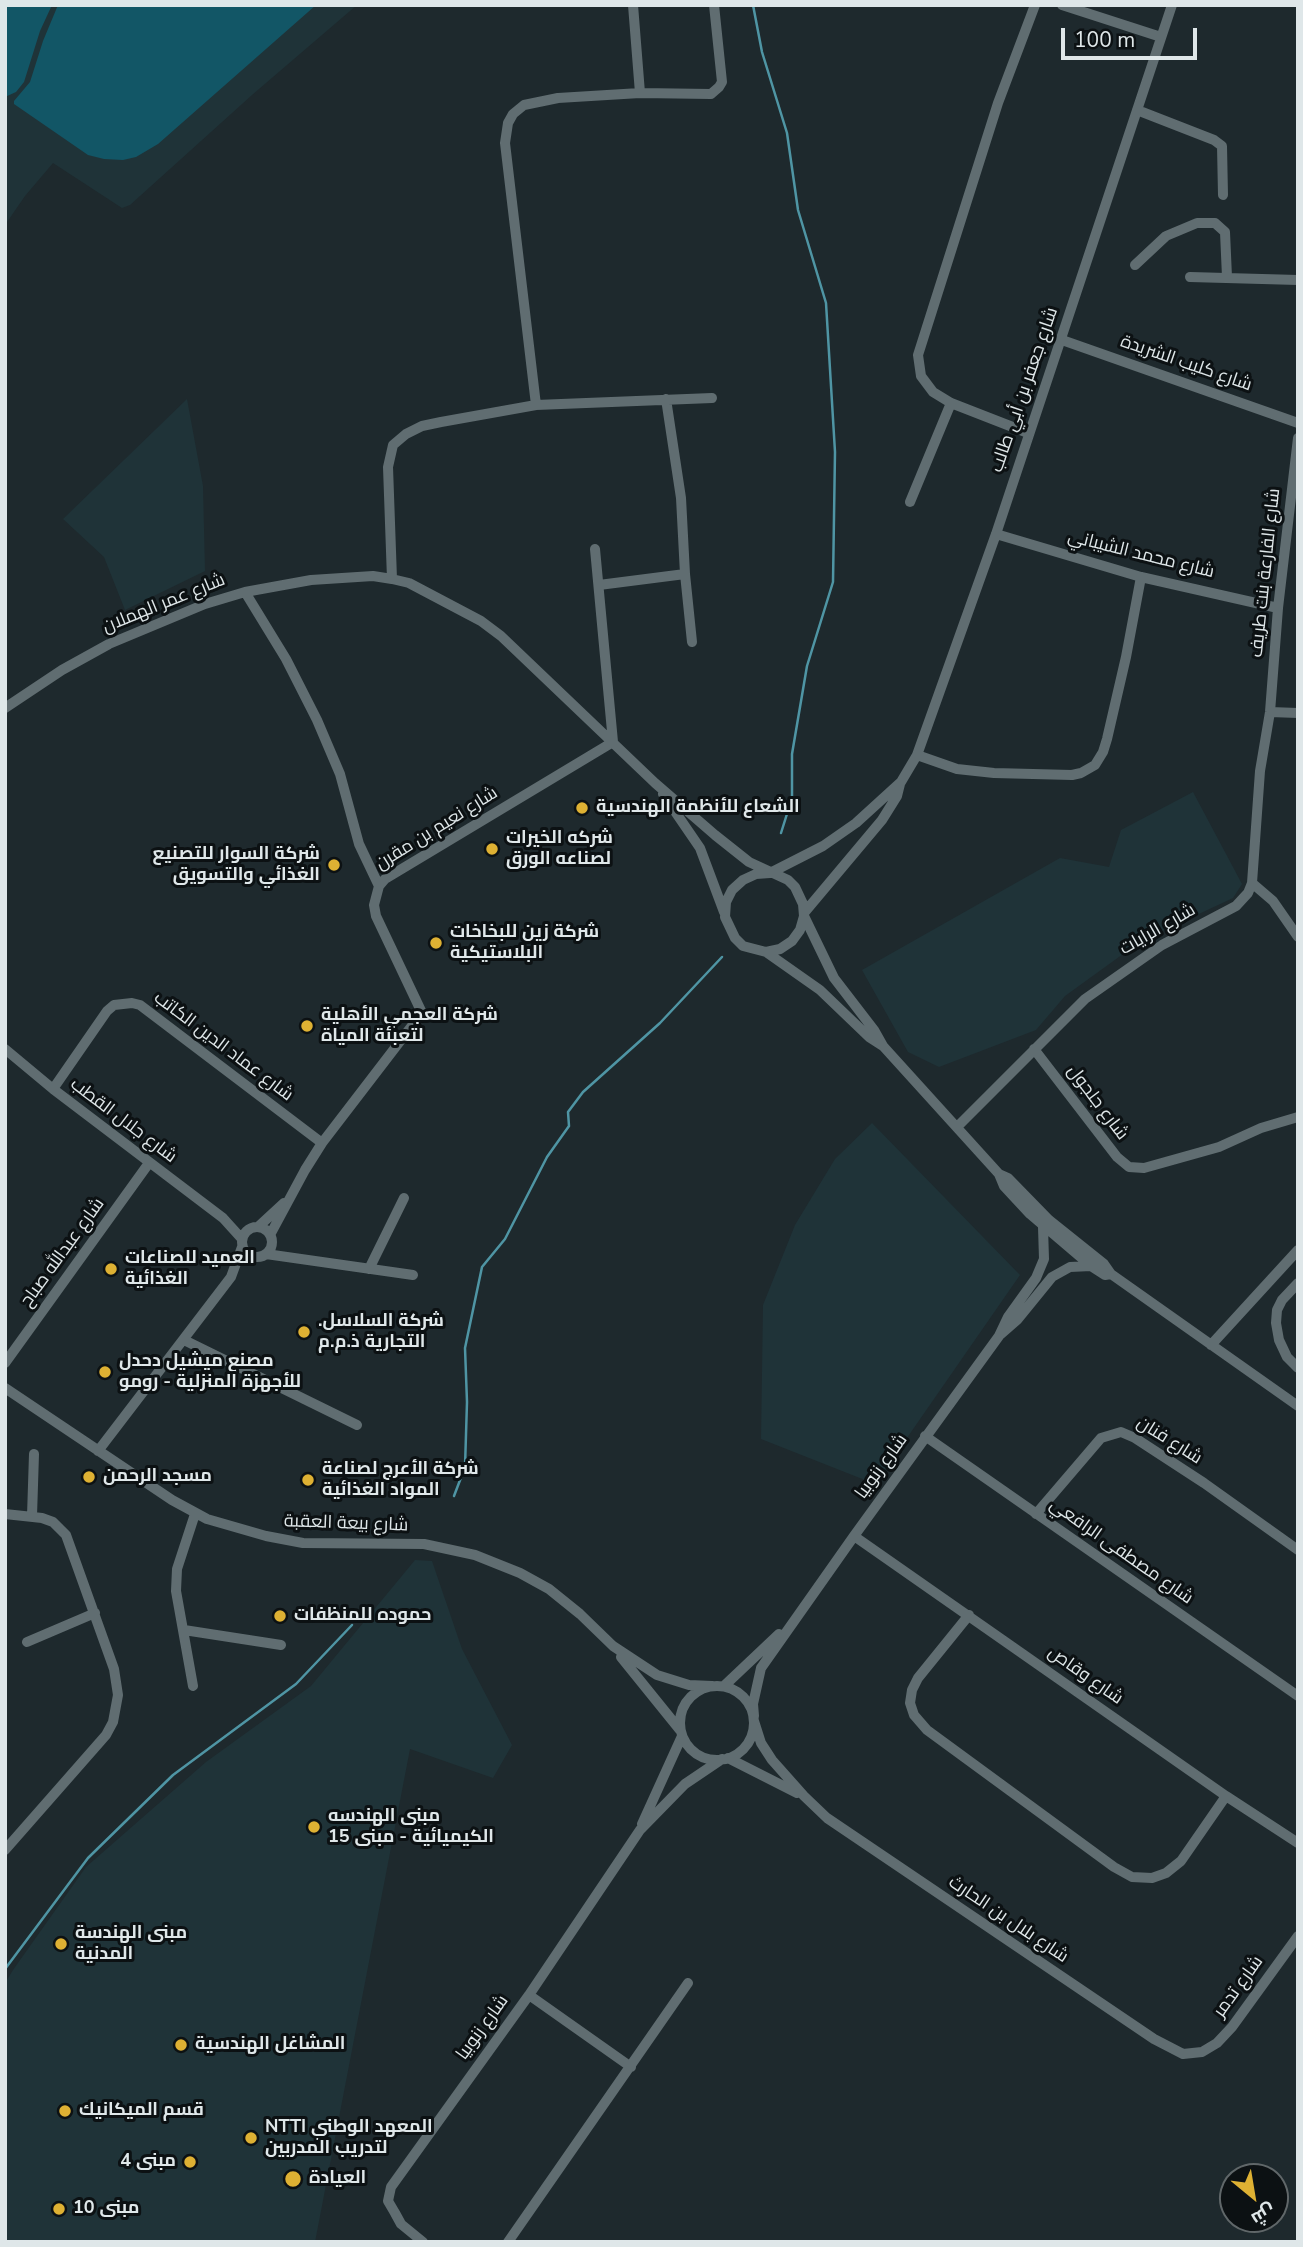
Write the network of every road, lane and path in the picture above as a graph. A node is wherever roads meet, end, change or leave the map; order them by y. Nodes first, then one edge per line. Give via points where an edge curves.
1 (633, 5) edge
2 (714, 5) edge
3 (1035, 5) edge
4 (1062, 5) edge
5 (1172, 5) edge
6 (1161, 37) junction
7 (640, 93) junction
8 (1137, 110) junction
9 (1223, 195) dead end
10 (1135, 265) dead end
11 (1190, 277) dead end
12 (1227, 277) junction
13 (1298, 280) edge
14 (1062, 340) junction
15 (712, 398) dead end
16 (666, 399) junction
17 (951, 403) junction
18 (536, 405) junction
19 (1298, 423) edge
20 (1028, 433) junction
21 (1298, 438) edge
22 (910, 502) dead end
23 (996, 534) junction
24 (595, 549) dead end
25 (685, 574) junction
26 (1141, 577) junction
27 (392, 579) junction
28 (599, 585) junction
29 (245, 592) junction
30 (1278, 608) junction
31 (692, 642) dead end
32 (5, 708) edge
33 (1270, 712) junction
34 (1298, 713) edge
35 (613, 742) junction
36 (917, 755) junction
37 (901, 782) junction
38 (655, 783) junction
39 (770, 873) junction
40 (1252, 883) junction
41 (379, 886) junction
42 (804, 915) junction
43 (726, 917) junction
44 (1298, 937) edge
45 (766, 952) junction
46 (883, 1046) junction
47 (5, 1049) edge
48 (1034, 1049) junction
49 (53, 1089) junction
50 (1298, 1117) edge
51 (957, 1127) junction
52 (322, 1143) junction
53 (149, 1163) junction
54 (999, 1174) junction
55 (404, 1198) dead end
56 (289, 1199) junction
57 (223, 1218) junction
58 (1044, 1227) junction
59 (253, 1228) junction
60 (271, 1238) junction
61 (242, 1243) junction
62 (1298, 1250) edge
63 (261, 1256) junction
64 (301, 1258) junction
65 (1091, 1266) junction
66 (369, 1269) junction
67 (1111, 1274) junction
68 (413, 1275) dead end
69 (231, 1277) junction
70 (1298, 1283) edge
71 (999, 1336) junction
72 (184, 1340) junction
73 (1210, 1345) junction
74 (5, 1363) edge
75 (1298, 1368) edge
76 (5, 1388) edge
77 (1298, 1406) edge
78 (357, 1425) dead end
79 (925, 1436) junction
80 (98, 1451) junction
81 (34, 1454) dead end
82 (5, 1514) edge
83 (195, 1514) junction
84 (1037, 1514) junction
85 (32, 1516) junction
86 (854, 1536) junction
87 (1298, 1550) edge
88 (95, 1614) junction
89 (969, 1615) junction
90 (794, 1620) junction
91 (184, 1630) junction
92 (27, 1642) dead end
93 (281, 1645) dead end
94 (613, 1646) junction
95 (193, 1686) dead end
96 (718, 1686) junction
97 (1298, 1696) edge
98 (754, 1719) junction
99 (681, 1733) junction
100 (725, 1759) junction
101 (772, 1760) junction
102 (755, 1770) junction
103 (1226, 1796) junction
104 (804, 1797) junction
105 (639, 1830) junction
106 (1298, 1843) edge
107 (5, 1850) edge
108 (1297, 1938) edge
109 (688, 1983) dead end
110 (529, 1995) junction
111 (1202, 2052) joint
112 (631, 2067) junction
113 (423, 2242) edge
114 (508, 2242) edge

1 - 7 street
2 - 7 street via 719,87 711,94
3 - 17 street via 998,103 918,355 926,385
4 - 6 street
5 - 6 street, شارع جعفر بن أبي طالب
6 - 8 street, شارع جعفر بن أبي طالب
7 - 18 street via 524,105 508,124 505,143
8 - 9 street via 1217,142 1223,150
8 - 14 street, شارع جعفر بن أبي طالب
10 - 12 street via 1166,236 1197,223 1215,223 1225,232
11 - 12 street
12 - 13 street
14 - 19 street, شارع كليب الشريدة
14 - 20 street, شارع جعفر بن أبي طالب
15 - 16 street
16 - 18 street
16 - 25 street via 681,498
17 - 20 street
17 - 22 street
18 - 27 street via 422,426 393,445 387,467
20 - 23 street, شارع جعفر بن أبي طالب
21 - 30 street, شارع الفارعة بنت طريف
23 - 26 street, شارع محمد الشيباني
23 - 36 street, شارع جعفر بن أبي طالب
24 - 28 street
25 - 28 street
25 - 31 street
26 - 30 street, شارع محمد الشيباني
26 - 36 street via 1107,739 1095,765 1072,775 993,774 957,769
27 - 29 street, شارع عمر الهملان via 312,580
27 - 35 street, شارع عمر الهملان via 409,583 502,636
28 - 35 street
29 - 32 street, شارع عمر الهملان via 109,644
29 - 41 street via 317,720 340,774 359,844
30 - 33 street, شارع الفارعة بنت طريف
33 - 34 street
33 - 40 street via 1260,771
35 - 38 street, شارع عمر الهملان
35 - 41 street, شارع نعيم بن مقرن
36 - 37 street, شارع جعفر بن أبي طالب
37 - 39 street, شارع جعفر بن أبي طالب via 840,835
37 - 42 street, شارع جعفر بن أبي طالب via 882,820
38 - 39 street, شارع عمر الهملان via 732,849
38 - 43 street, شارع عمر الهملان via 700,848
39 - 42 street via 795,887
39 - 43 street via 756,874 732,890
40 - 44 street via 1273,901
40 - 48 street, شارع الرايات via 1236,905 1162,945 1085,999
41 - 52 street, شارع نعيم بن مقرن via 376,916 422,1015
42 - 45 street via 792,941
42 - 46 street via 834,978
43 - 45 street via 743,946
45 - 46 street via 820,990
46 - 51 street
47 - 49 street, شارع جلال القطب
48 - 50 street, شارع جلجول via 1129,1167 1144,1168 1219,1147
48 - 51 street, شارع الرايات
49 - 52 street, شارع عماد الدين الكاتب via 107,1011 114,1005 132,1003
49 - 53 street, شارع جلال القطب
51 - 54 street
52 - 56 street, شارع نعيم بن مقرن
53 - 57 street, شارع جلال القطب
53 - 74 street, شارع عبدالله صباح
54 - 58 street via 1004,1186
54 - 67 street
55 - 66 street
56 - 59 street, شارع نعيم بن مقرن
56 - 60 street, شارع نعيم بن مقرن
57 - 59 street, شارع جلال القطب
57 - 61 street, شارع جلال القطب
58 - 65 street
58 - 71 street, شارع زنوبيا via 1041,1269
59 - 60 street via 266,1230
59 - 61 street
60 - 63 street
60 - 64 street
61 - 63 street via 248,1254
61 - 69 street
62 - 73 street
63 - 64 street
63 - 69 street
64 - 66 street
65 - 67 street
65 - 71 street, شارع زنوبيا via 1070,1267 1052,1277
66 - 68 street
67 - 73 street
69 - 72 street
70 - 75 street via 1282,1300 1276,1323 1287,1357
71 - 79 street, شارع زنوبيا
72 - 78 street
72 - 80 street
73 - 77 street
76 - 80 street, شارع بيعة العقبة
79 - 84 street, شارع مصطفى الرافعي
79 - 86 street, شارع زنوبيا
80 - 83 street, شارع بيعة العقبة
81 - 85 street
82 - 85 street
83 - 91 street via 177,1569 176,1591
83 - 94 street, شارع بيعة العقبة via 286,1541 424,1544 475,1555 549,1589
84 - 87 street, شارع فنان via 1101,1438 1121,1432 1204,1483
84 - 97 street, شارع مصطفى الرافعي
85 - 88 street via 52,1522 66,1535
86 - 89 street, شارع وقاص
86 - 90 street, شارع زنوبيا
88 - 92 street
88 - 107 street via 117,1683 113,1723
89 - 103 street, شارع وقاص
89 - 103 street via 918,1678 910,1703 914,1715 927,1730 1114,1867 1132,1877 1166,1873 1181,1861
90 - 96 street, شارع زنوبيا
90 - 98 street, شارع زنوبيا via 761,1668
91 - 93 street
91 - 95 street
94 - 96 street, شارع بيعة العقبة via 657,1675 689,1685
94 - 99 street, شارع بيعة العقبة
96 - 98 street via 744,1696
96 - 99 street via 691,1696 680,1718
98 - 100 street via 750,1740
98 - 101 street, شارع بلال بن الحارث
99 - 100 street via 694,1752 712,1760
99 - 105 street, شارع زنوبيا
100 - 102 street, شارع بلال بن الحارث
100 - 105 street, شارع زنوبيا via 685,1784
101 - 102 street
101 - 104 street, شارع بلال بن الحارث
102 - 104 street, شارع بلال بن الحارث
103 - 106 street, شارع وقاص
104 - 111 street, شارع بلال بن الحارث via 843,1830 1154,2039 1183,2054
105 - 110 street, شارع زنوبيا
108 - 111 street, شارع تدمر via 1232,2027
109 - 112 street
110 - 112 street
110 - 113 street, شارع زنوبيا via 391,2188 388,2201 401,2224
112 - 114 street

